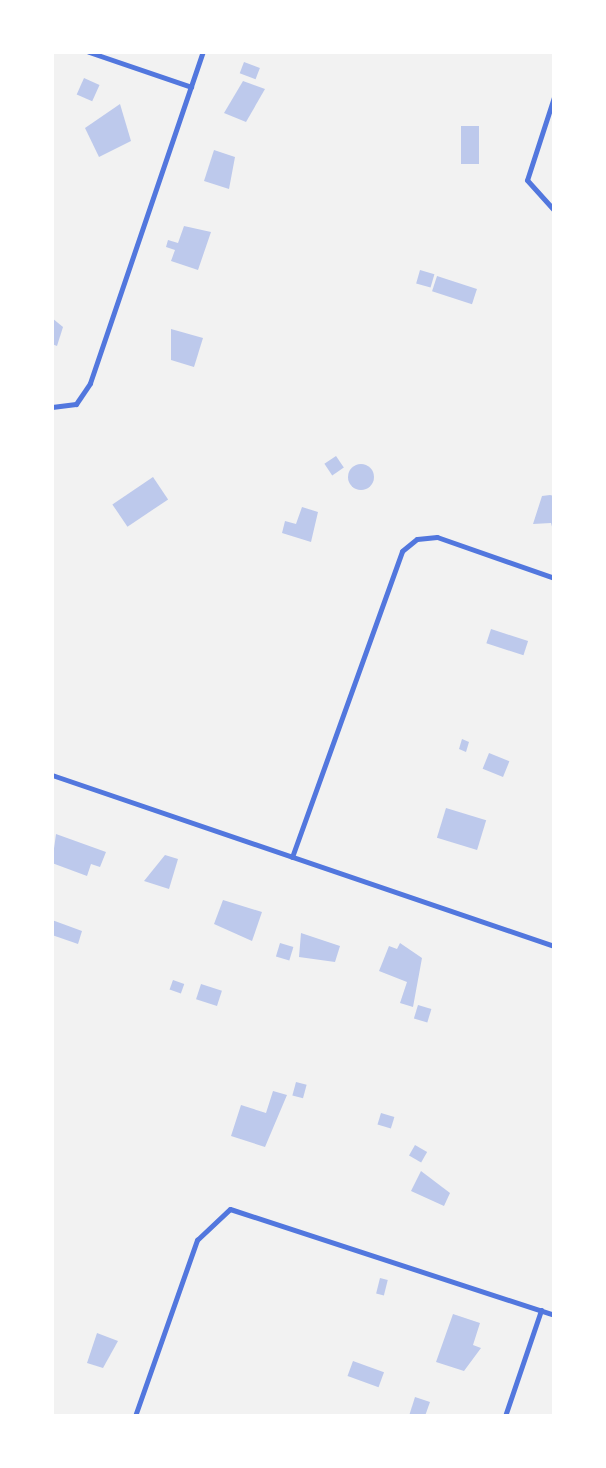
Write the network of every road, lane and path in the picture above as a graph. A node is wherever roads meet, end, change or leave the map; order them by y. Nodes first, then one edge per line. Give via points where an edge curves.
1 (89, 52) edge
2 (203, 52) edge
3 (191, 87) junction
4 (554, 97) edge
5 (554, 210) edge
6 (52, 407) edge
7 (554, 578) edge
8 (52, 775) edge
9 (292, 857) junction
10 (554, 946) edge
11 (541, 1310) junction
12 (554, 1315) edge
13 (135, 1416) edge
14 (505, 1416) edge

1 - 3 street
2 - 3 street
3 - 6 street via 90,383 76,404
4 - 5 street via 531,162 531,193
7 - 9 street via 437,537 417,539 402,551
8 - 9 street
9 - 10 street
11 - 12 street
11 - 13 street via 244,1209 218,1212 197,1240
11 - 14 street

